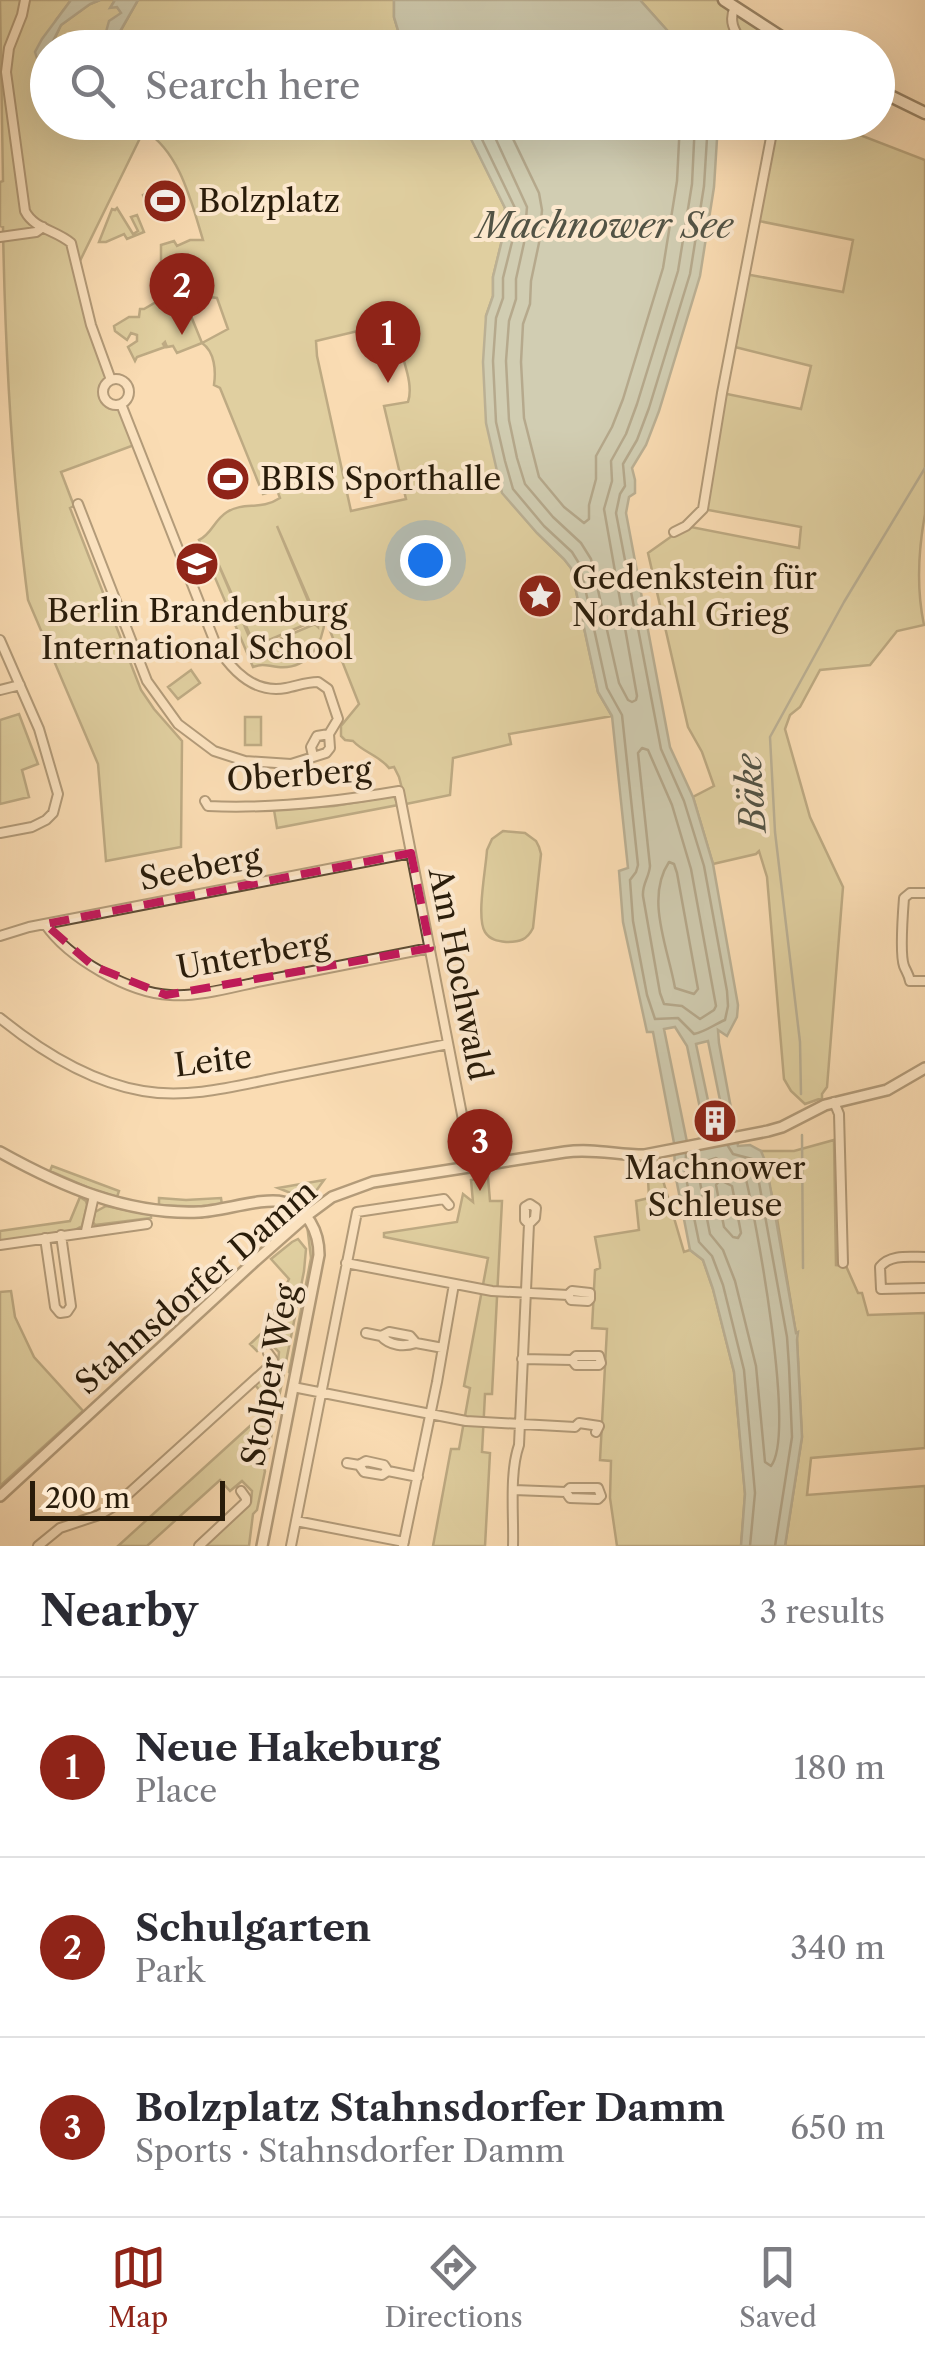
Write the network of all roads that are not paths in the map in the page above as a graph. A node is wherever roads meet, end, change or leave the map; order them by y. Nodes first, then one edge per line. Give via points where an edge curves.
1 (24, 0) edge
2 (724, 0) edge
3 (735, 7) junction
4 (734, 30) edge
5 (770, 30) edge
6 (895, 98) edge
7 (925, 113) edge
8 (771, 140) edge
9 (43, 227) junction
10 (0, 237) edge
11 (110, 380) junction
12 (121, 404) junction
13 (78, 504) dead end
14 (674, 532) dead end
15 (0, 640) edge
16 (20, 685) junction
17 (0, 690) edge
18 (399, 791) joint
19 (205, 802) dead end
20 (0, 833) edge
21 (411, 852) junction
22 (925, 892) edge
23 (45, 924) junction
24 (0, 936) edge
25 (430, 948) junction
26 (925, 981) edge
27 (0, 1018) edge
28 (448, 1044) junction
29 (925, 1068) edge
30 (834, 1102) junction
31 (0, 1152) edge
32 (472, 1166) junction
33 (94, 1196) junction
34 (450, 1205) dead end
35 (305, 1216) junction
36 (146, 1224) dead end
37 (530, 1224) dead end
38 (86, 1231) junction
39 (61, 1235) junction
40 (45, 1238) junction
41 (0, 1245) edge
42 (925, 1257) edge
43 (346, 1263) junction
44 (843, 1263) dead end
45 (454, 1284) junction
46 (925, 1288) edge
47 (527, 1293) junction
48 (568, 1296) dead end
49 (366, 1334) dead end
50 (443, 1348) junction
51 (268, 1353) dead end
52 (522, 1358) junction
53 (574, 1358) dead end
54 (293, 1388) junction
55 (320, 1392) junction
56 (430, 1413) junction
57 (520, 1425) junction
58 (577, 1425) dead end
59 (347, 1463) dead end
60 (418, 1477) junction
61 (514, 1490) junction
62 (568, 1490) dead end
63 (241, 1491) dead end
64 (0, 1496) edge
65 (296, 1521) junction
66 (404, 1544) edge
67 (38, 1546) edge
68 (199, 1546) edge
69 (262, 1546) edge
70 (291, 1546) edge
71 (513, 1546) edge

1 - 9 street via 6,72 26,211
2 - 3 main road
3 - 4 street
3 - 5 main road
6 - 7 main road
8 - 14 street via 703,508
9 - 10 street
9 - 11 street via 74,249
11 - 12 street via 104,398
11 - 12 street via 127,385
12 - 13 street via 223,656 254,685 324,686 338,720 326,753 291,764 245,761 214,751 178,724 147,680
15 - 16 street
16 - 17 street
16 - 20 street via 48,754 57,802 39,824
18 - 19 street, Oberberg via 262,808
18 - 21 street, Am Hochwald
21 - 23 street, Seeberg
21 - 25 street, Am Hochwald
22 - 26 street via 906,894 903,903 904,965 910,981
23 - 24 street, Seeberg
23 - 25 street, Unterberg via 93,966 166,995
25 - 28 street, Am Hochwald
27 - 28 street, Leite via 81,1071 126,1088 167,1093 227,1088
28 - 32 street, Am Hochwald
29 - 30 street, Stahnsdorfer Damm via 886,1090
30 - 32 street, Stahnsdorfer Damm via 782,1127 668,1151 586,1149
30 - 44 street
31 - 33 street
32 - 35 street, Stahnsdorfer Damm via 358,1186
33 - 35 street via 179,1212 282,1202
33 - 38 street
34 - 43 street via 444,1199 356,1212
35 - 54 street, Stolper Weg via 316,1230 318,1255
35 - 64 street, Stahnsdorfer Damm
36 - 38 street
37 - 47 street
38 - 39 street
39 - 40 street
39 - 40 street via 67,1312 55,1307
40 - 41 street
42 - 46 street via 892,1258 880,1266 881,1289
43 - 45 street
43 - 55 street
45 - 47 street
45 - 50 street
47 - 48 street
47 - 52 street
49 - 50 street via 389,1332
50 - 56 street
51 - 67 street via 272,1364 116,1504 60,1528
52 - 53 street
52 - 57 street
54 - 55 street
54 - 69 street, Stolper Weg
55 - 56 street
55 - 65 street
56 - 57 street
56 - 60 street
57 - 58 street
57 - 61 street
59 - 60 street via 366,1461
60 - 66 street
61 - 62 street
61 - 71 street
63 - 68 street via 246,1502
65 - 66 street
65 - 70 street

